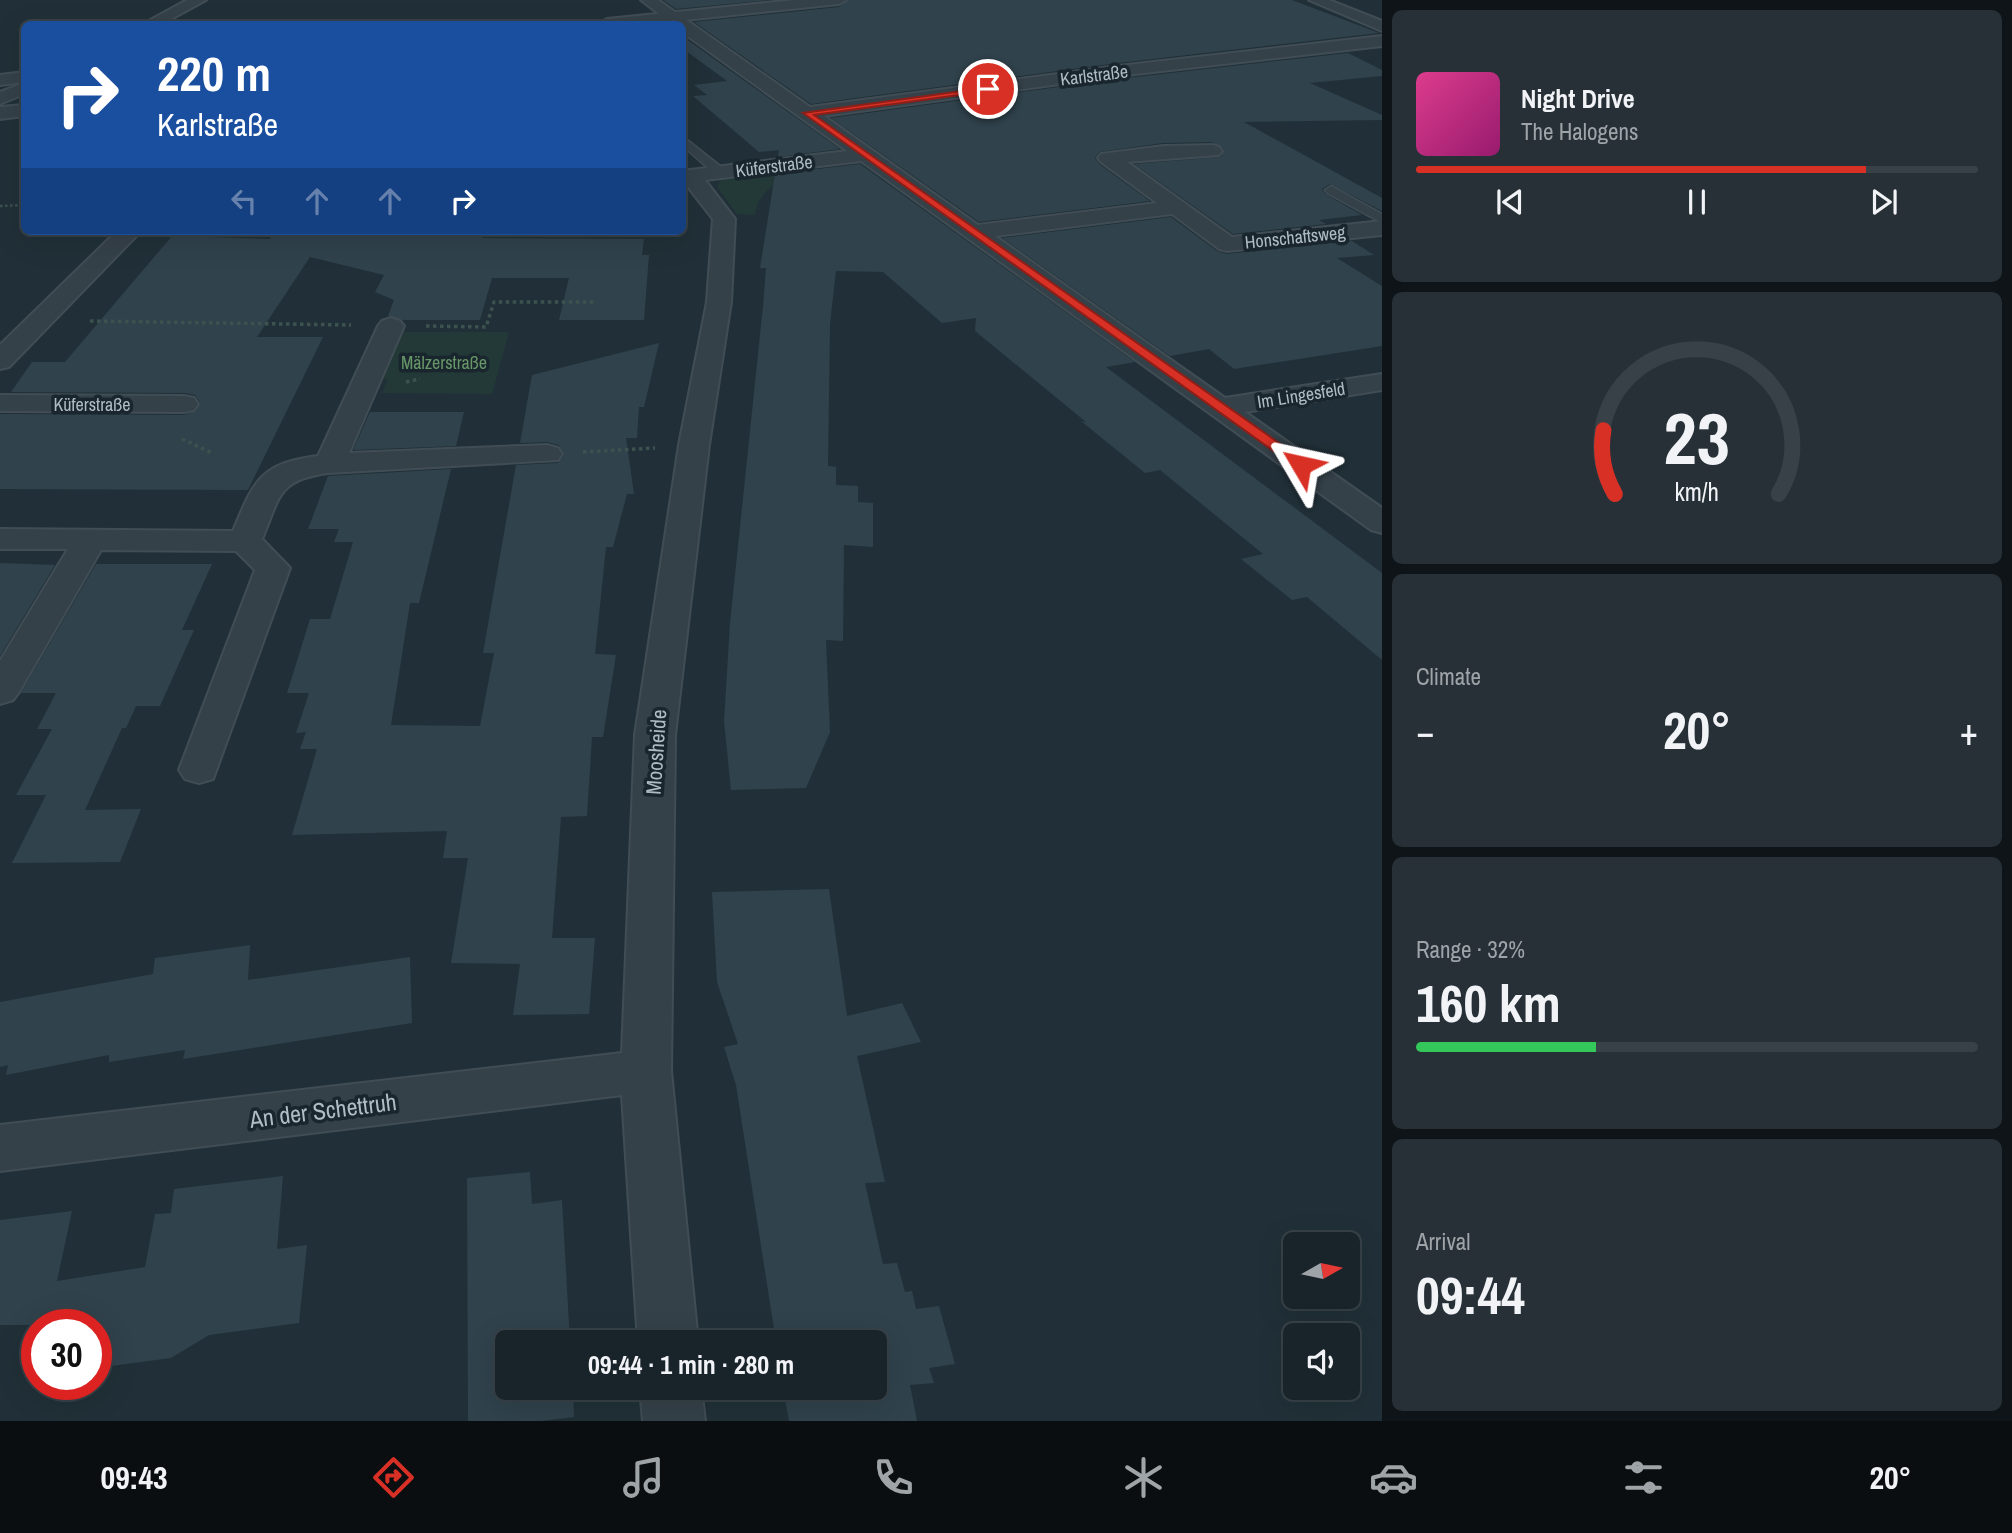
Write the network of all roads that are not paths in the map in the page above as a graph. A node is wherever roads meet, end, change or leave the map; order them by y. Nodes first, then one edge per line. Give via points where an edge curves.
1 (199, 0) edge
2 (648, 0) edge
3 (839, 0) edge
4 (1316, 0) edge
5 (674, 18) junction
6 (157, 21) edge
7 (640, 21) edge
8 (678, 21) edge
9 (1382, 26) edge
10 (686, 27) edge
11 (1382, 41) edge
12 (21, 76) edge
13 (0, 80) edge
14 (21, 89) edge
15 (0, 99) edge
16 (21, 111) edge
17 (0, 113) edge
18 (807, 113) junction
19 (686, 148) edge
20 (1212, 151) dead end
21 (865, 155) junction
22 (698, 176) edge
23 (1331, 190) dead end
24 (1178, 207) junction
25 (1382, 219) edge
26 (1382, 228) edge
27 (975, 232) junction
28 (126, 235) edge
29 (391, 326) road end
30 (20, 331) edge
31 (0, 361) edge
32 (1382, 382) edge
33 (0, 403) edge
34 (184, 404) dead end
35 (1221, 407) junction
36 (547, 454) road end
37 (329, 464) junction
38 (1382, 523) edge
39 (0, 539) edge
40 (91, 540) junction
41 (245, 541) junction
42 (0, 692) edge
43 (199, 769) dead end
44 (646, 1071) junction
45 (0, 1148) edge
46 (666, 1330) edge
47 (672, 1400) edge
48 (674, 1421) edge

1 - 6 street
2 - 5 street
3 - 5 street
4 - 9 street
5 - 7 street
5 - 8 street
10 - 18 street
11 - 18 street, Karlstraße
12 - 13 street
14 - 15 street
16 - 17 street
18 - 21 street
19 - 22 lane
20 - 24 street, Honschaftsweg via 1108,158
21 - 22 street, Küferstraße
21 - 27 street
22 - 44 street, Moosheide via 724,219 719,302 694,445 655,735
23 - 25 lane
24 - 26 street, Honschaftsweg via 1227,244
24 - 27 street
27 - 35 street
28 - 30 street
29 - 37 street
30 - 31 street
32 - 35 street, Im Lingesfeld
33 - 34 street, Küferstraße
35 - 38 street
36 - 37 street
37 - 41 street via 288,469 270,485
39 - 40 street
40 - 41 street
40 - 42 street
41 - 43 street via 273,568
44 - 45 street, An der Schettruh
44 - 46 street, Moosheide
47 - 48 street

